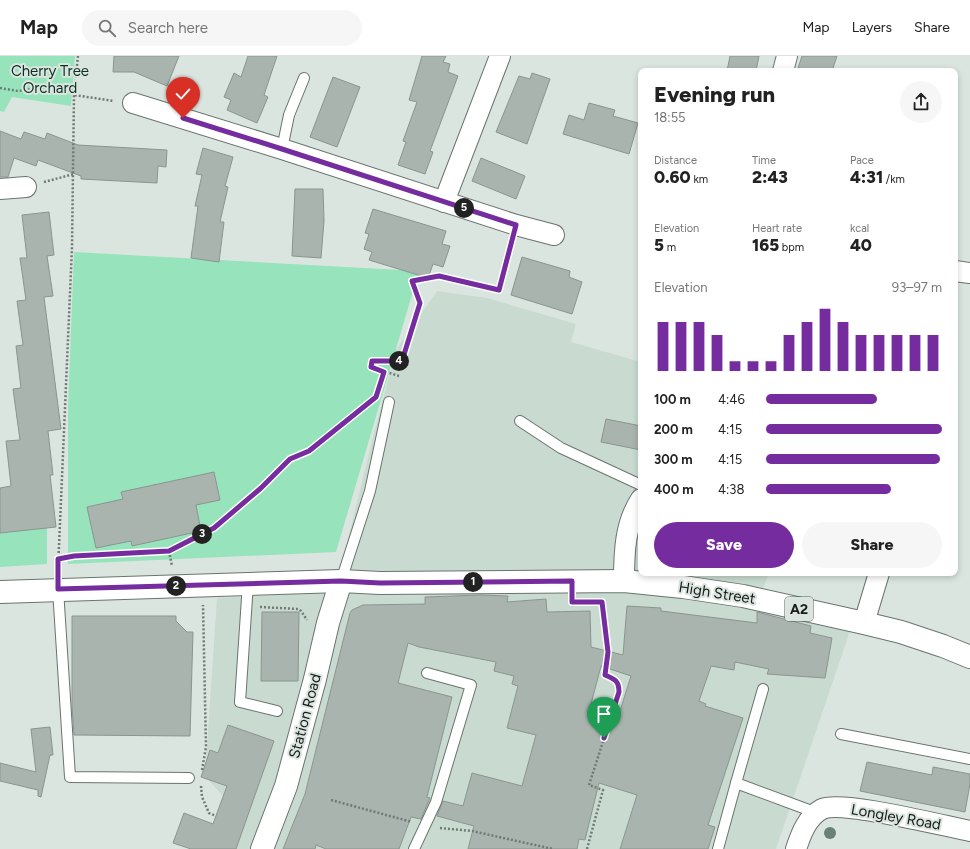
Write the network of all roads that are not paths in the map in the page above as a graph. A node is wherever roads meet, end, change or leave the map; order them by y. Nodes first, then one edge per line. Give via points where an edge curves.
1 (500, 56) edge
2 (787, 56) edge
3 (784, 68) edge
4 (304, 78) dead end
5 (133, 103) road end
6 (282, 149) junction
7 (26, 188) road end
8 (0, 189) edge
9 (444, 202) junction
10 (554, 235) dead end
11 (958, 271) edge
12 (970, 273) edge
13 (389, 402) dead end
14 (520, 421) dead end
15 (638, 484) edge
16 (638, 503) edge
17 (878, 576) edge
18 (341, 581) junction
19 (624, 581) junction
20 (248, 584) junction
21 (58, 589) junction
22 (0, 592) edge
23 (864, 623) junction
24 (970, 657) edge
25 (427, 673) dead end
26 (763, 689) dead end
27 (277, 711) dead end
28 (841, 734) dead end
29 (970, 759) edge
30 (188, 778) dead end
31 (736, 783) junction
32 (817, 812) junction
33 (970, 831) edge
34 (262, 849) edge
35 (414, 849) edge
36 (718, 849) edge
37 (796, 849) edge

1 - 9 street
2 - 3 street
4 - 6 lane via 289,115
5 - 6 street
6 - 9 street
7 - 8 street
9 - 10 street
11 - 12 street
13 - 18 lane via 370,492
14 - 15 lane via 561,448
16 - 19 street via 629,524 624,557
17 - 23 street
18 - 19 main road, High Street / A2
18 - 20 main road, High Street / A2
18 - 34 main road, Station Road via 286,786
19 - 23 main road, High Street / A2 via 743,596
20 - 21 main road, High Street / A2
20 - 27 lane via 240,702
21 - 22 main road, High Street / A2
21 - 30 lane via 70,777
23 - 24 main road, High Street / A2 via 929,641
25 - 35 lane via 471,685 436,802
26 - 31 lane
28 - 29 lane
31 - 32 lane
31 - 36 lane
32 - 33 street, Longley Road via 824,808 858,809
32 - 37 street via 808,822

